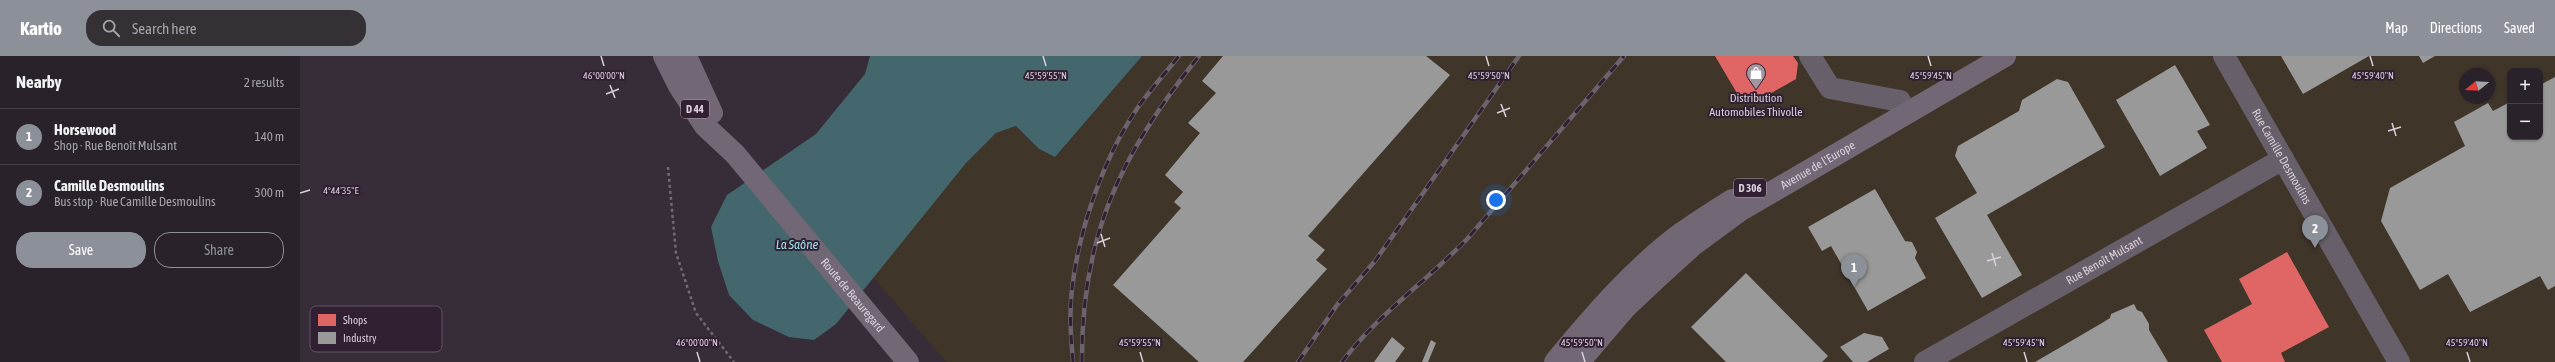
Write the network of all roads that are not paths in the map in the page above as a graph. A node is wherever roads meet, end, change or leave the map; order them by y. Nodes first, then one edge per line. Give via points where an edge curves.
1 (664, 56) edge
2 (686, 56) edge
3 (1810, 56) edge
4 (1978, 56) edge
5 (2005, 56) edge
6 (2224, 56) edge
7 (1900, 101) junction
8 (736, 154) junction
9 (2283, 159) junction
10 (2393, 360) edge
11 (908, 362) edge
12 (1555, 362) edge
13 (1579, 362) edge
14 (1925, 362) edge

1 - 8 main road, Route de Beauregard / D 44 via 705,126
2 - 8 main road, Route de Beauregard / D 44 via 700,91
3 - 7 street via 1830,88
4 - 7 main road, Avenue de l'Europe / D 306
5 - 13 main road, Avenue de l'Europe / D 306 via 1735,215 1692,246 1636,298
6 - 9 street, Rue Camille Desmoulins
7 - 12 main road, Avenue de l'Europe / D 306 via 1740,194 1682,233 1608,301
8 - 11 main road, Route de Beauregard / D 44
9 - 10 street, Rue Camille Desmoulins
9 - 14 street, Rue Benoît Mulsant

